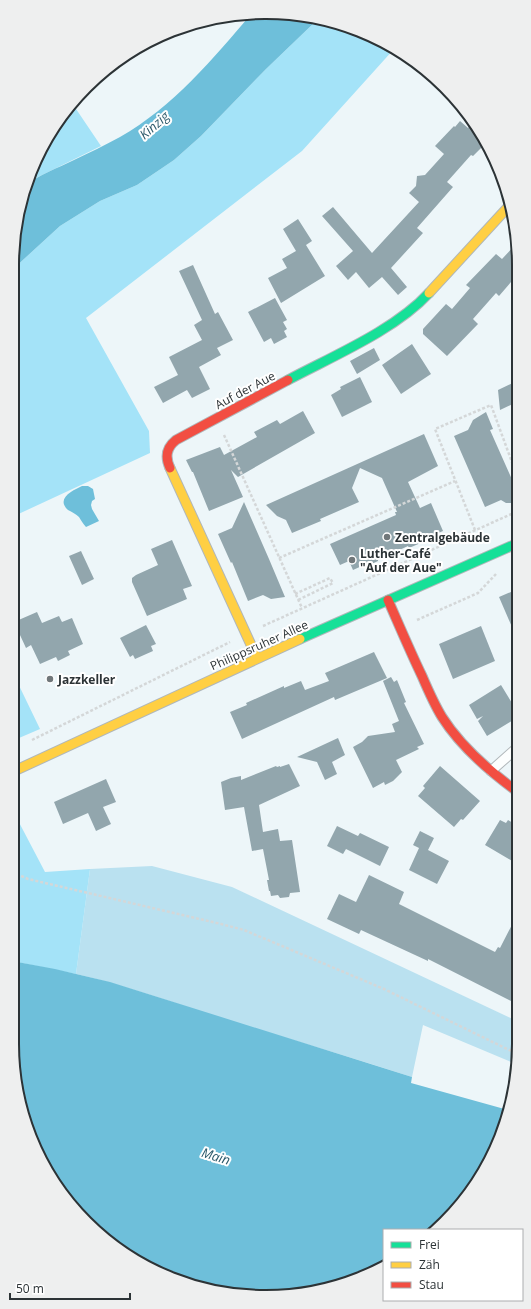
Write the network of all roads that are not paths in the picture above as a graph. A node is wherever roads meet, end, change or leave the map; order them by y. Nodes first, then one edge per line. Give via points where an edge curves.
1 (506, 210) edge
2 (512, 546) edge
3 (388, 600) junction
4 (257, 658) junction
5 (512, 752) edge
6 (19, 769) edge
7 (490, 772) junction
8 (512, 788) edge

1 - 4 street, Auf der Aue via 426,296 396,321 171,444 166,453 167,461
2 - 3 street, Philippsruher Allee
3 - 4 street, Philippsruher Allee
3 - 7 street via 445,722 463,745
4 - 6 street, Philippsruher Allee
5 - 7 lane
7 - 8 street

